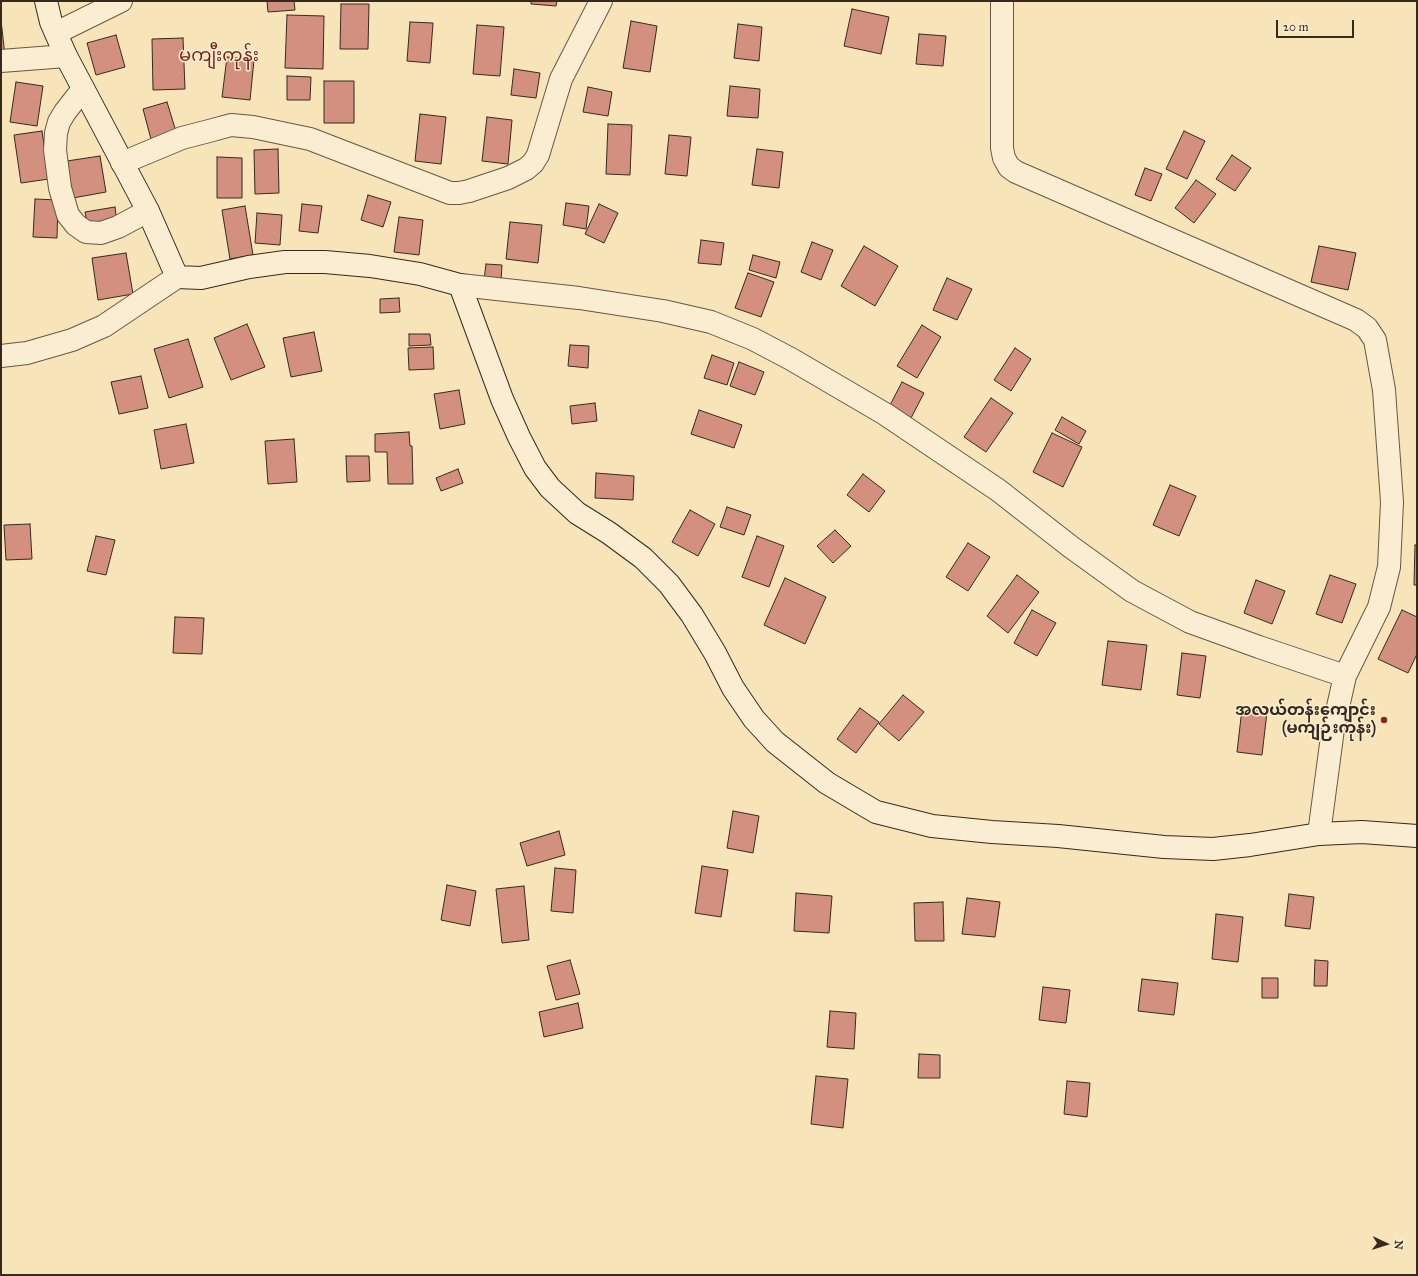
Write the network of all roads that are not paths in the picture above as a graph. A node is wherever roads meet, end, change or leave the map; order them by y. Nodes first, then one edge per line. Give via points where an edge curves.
1 (46, 1) edge
2 (121, 1) edge
3 (601, 1) edge
4 (1002, 1) edge
5 (56, 33) junction
6 (66, 56) junction
7 (1, 60) edge
8 (84, 89) junction
9 (122, 163) junction
10 (148, 211) junction
11 (177, 276) junction
12 (460, 285) junction
13 (1, 356) edge
14 (1345, 676) junction
15 (1319, 834) junction
16 (1417, 836) edge

1 - 5 street
2 - 5 street
3 - 9 street via 561,79 538,155 526,169 508,178 469,191 444,191 310,139 231,125 182,138
4 - 14 street via 1002,148 1004,158 1010,167 1016,172 1356,320 1367,328 1374,340 1384,390 1392,502 1389,567 1379,607
5 - 6 street
6 - 7 street
6 - 8 street
8 - 9 street
8 - 10 street via 65,112 56,133 60,188 68,214 76,225 86,232 101,233
9 - 10 street
10 - 11 street
11 - 12 street via 201,278 285,262 325,262 420,274
11 - 13 street via 104,326 72,340 27,353
12 - 14 street via 663,310 711,322 753,339 885,414 998,490 1132,590 1190,622
12 - 15 street via 502,399 535,468 550,488 577,513 643,558 669,584 692,615 733,688 754,719 775,742 827,783 876,812 932,826 1164,847 1213,849 1250,846
14 - 15 street via 1333,729
15 - 16 street via 1362,832

